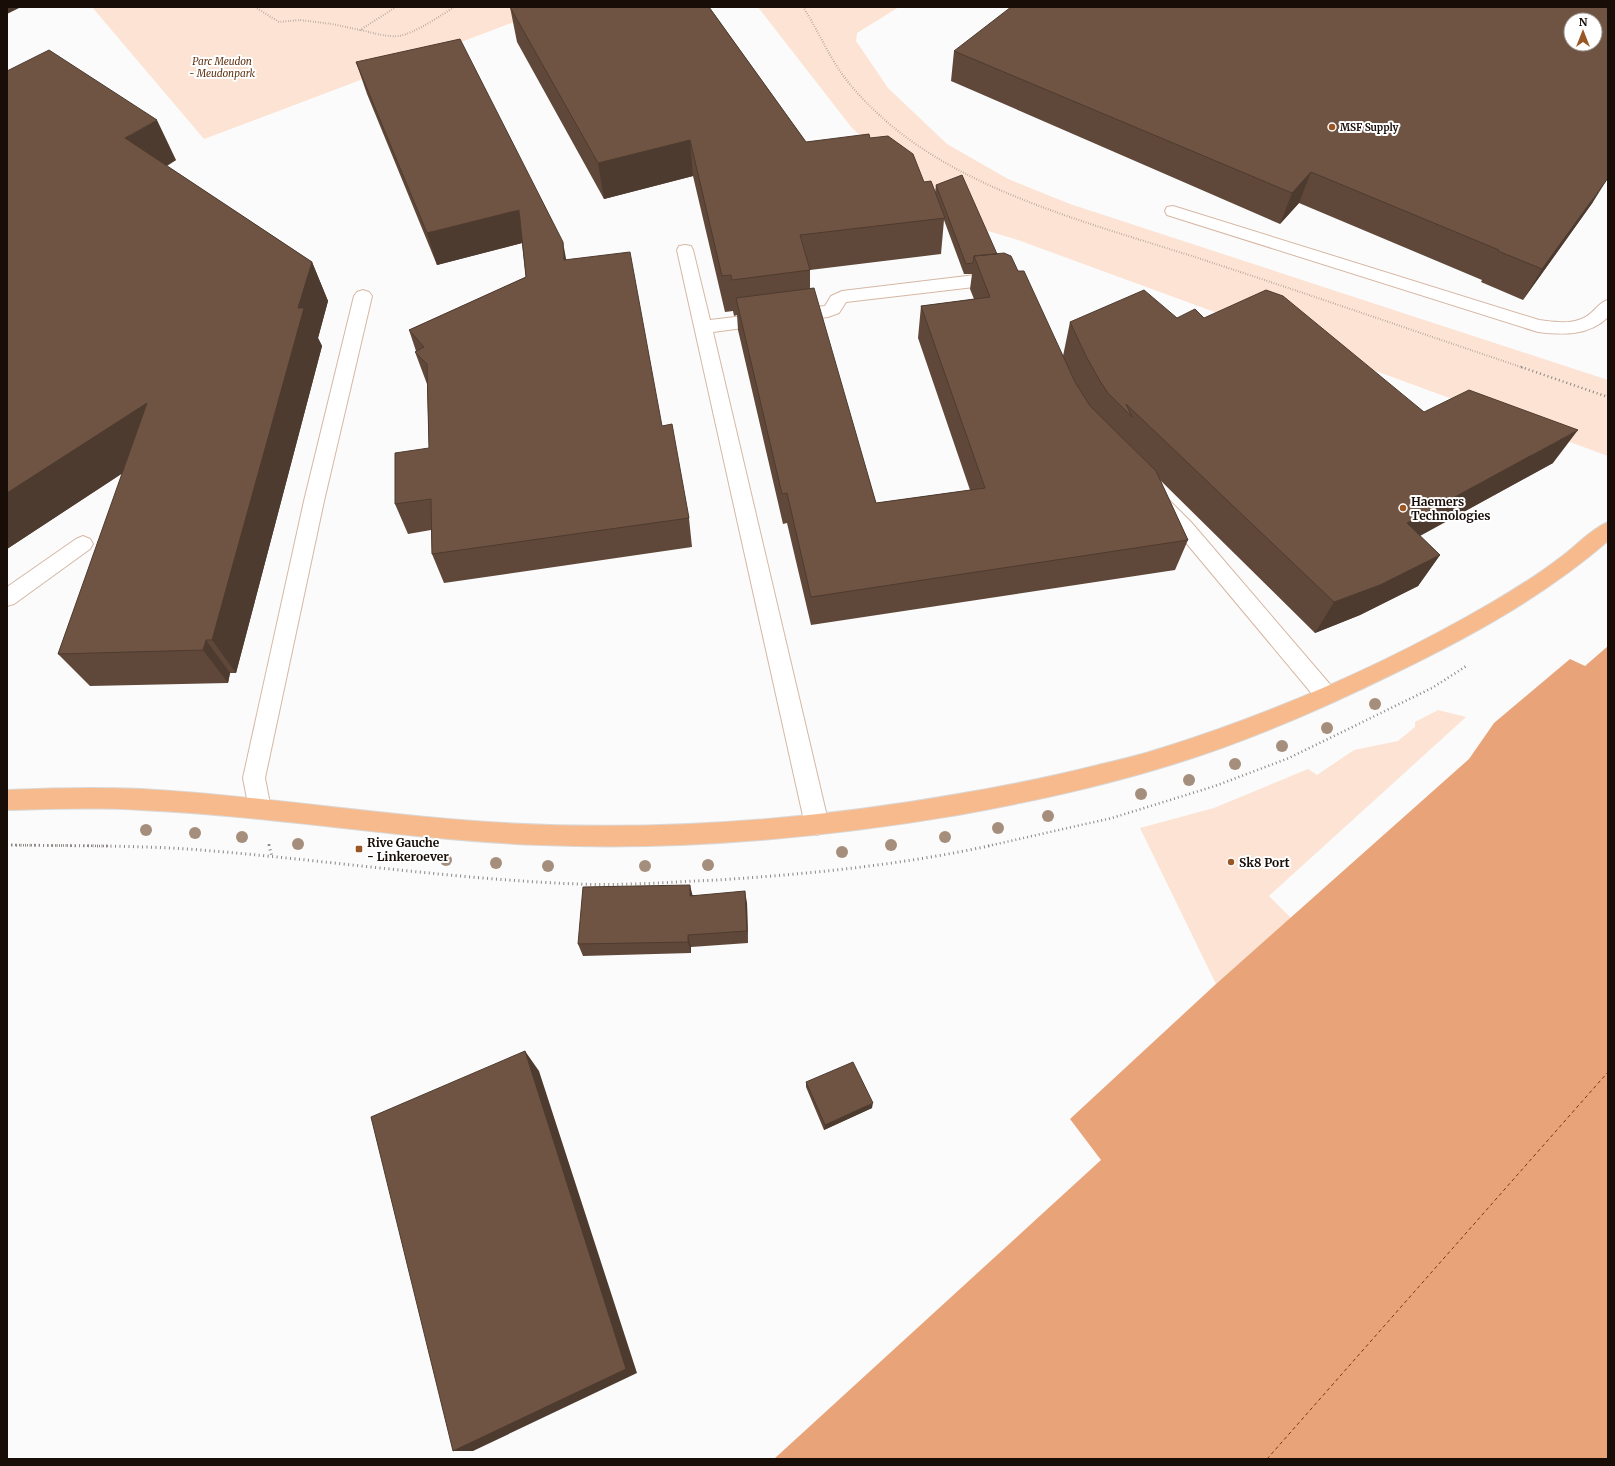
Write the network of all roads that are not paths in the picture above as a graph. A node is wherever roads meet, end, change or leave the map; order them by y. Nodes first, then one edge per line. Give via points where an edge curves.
1 (1173, 211) dead end
2 (685, 250) dead end
3 (1018, 289) edge
4 (363, 296) dead end
5 (1608, 306) edge
6 (703, 327) junction
7 (1145, 488) edge
8 (1608, 530) edge
9 (83, 544) dead end
10 (7, 598) edge
11 (1326, 695) junction
12 (7, 800) edge
13 (260, 809) junction
14 (817, 825) junction

1 - 5 lane via 1538,326 1562,329 1582,326 1596,320
2 - 6 lane
3 - 6 lane via 1005,279 980,280 842,297 828,311
4 - 13 lane via 314,501 254,778
6 - 14 lane
7 - 11 lane via 1184,527
8 - 11 main road via 1589,548 1535,586 1440,641
9 - 10 lane
11 - 14 main road via 1261,723 1160,759 1043,789 922,812
12 - 13 main road via 139,799
13 - 14 main road via 430,828 542,835 698,834

